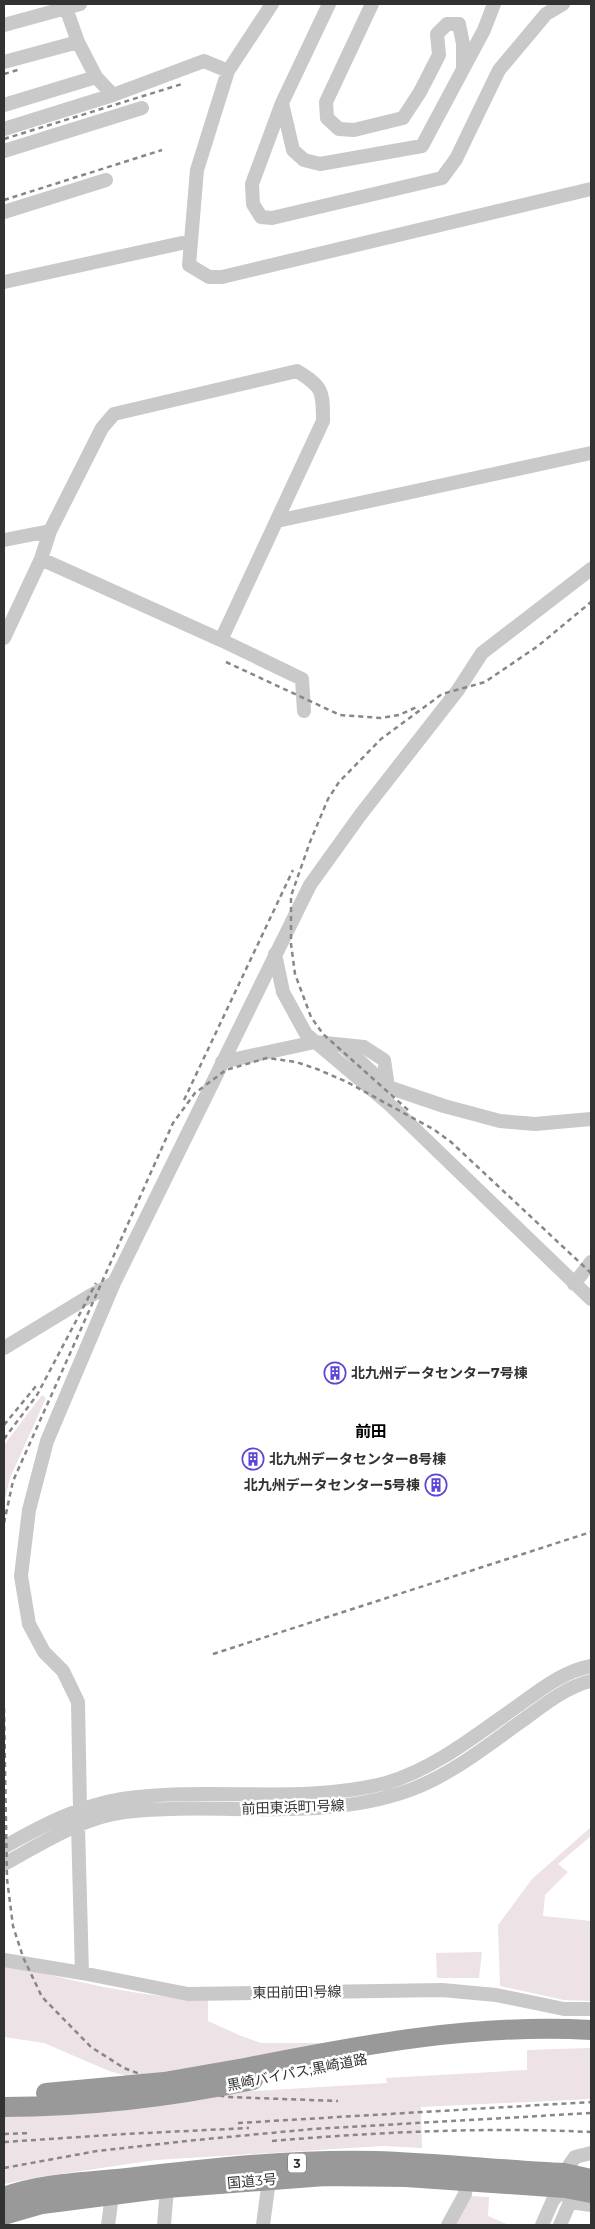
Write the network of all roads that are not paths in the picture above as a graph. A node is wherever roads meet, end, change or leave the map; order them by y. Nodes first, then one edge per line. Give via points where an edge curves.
1 (80, 4) edge
2 (272, 4) edge
3 (329, 4) edge
4 (372, 4) edge
5 (494, 4) edge
6 (563, 4) edge
7 (66, 8) junction
8 (4, 25) edge
9 (78, 42) junction
10 (4, 62) edge
11 (463, 67) junction
12 (228, 71) junction
13 (96, 77) junction
14 (113, 95) junction
15 (282, 103) junction
16 (4, 105) edge
17 (142, 108) dead end
18 (4, 128) edge
19 (4, 151) edge
20 (106, 180) dead end
21 (591, 189) edge
22 (4, 212) edge
23 (191, 241) junction
24 (4, 282) edge
25 (591, 453) edge
26 (277, 521) junction
27 (50, 531) junction
28 (4, 540) edge
29 (41, 559) junction
30 (591, 569) edge
31 (4, 638) edge
32 (221, 640) junction
33 (304, 711) dead end
34 (275, 954) junction
35 (314, 1042) junction
36 (222, 1062) junction
37 (591, 1119) edge
38 (591, 1262) edge
39 (114, 1283) junction
40 (574, 1284) junction
41 (591, 1299) edge
42 (4, 1348) edge
43 (591, 1666) edge
44 (591, 1681) edge
45 (80, 1809) junction
46 (78, 1826) junction
47 (4, 1847) edge
48 (4, 1864) edge
49 (4, 1960) edge
50 (82, 1972) junction
51 (591, 2010) edge
52 (591, 2021) edge
53 (591, 2030) edge
54 (475, 2033) junction
55 (591, 2041) edge
56 (252, 2074) junction
57 (4, 2094) edge
58 (4, 2107) edge
59 (591, 2153) edge
60 (591, 2179) edge
61 (270, 2180) junction
62 (466, 2182) junction
63 (167, 2188) junction
64 (566, 2188) junction
65 (591, 2193) edge
66 (112, 2196) junction
67 (4, 2197) edge
68 (591, 2205) edge
69 (4, 2215) edge
70 (108, 2225) edge
71 (164, 2225) edge
72 (263, 2225) edge
73 (448, 2225) edge
74 (542, 2225) edge
75 (560, 2225) edge

1 - 7 street
2 - 12 street
3 - 15 street
4 - 11 street via 326,102 328,118 339,129 354,130 403,118 439,55 437,34 447,24 459,24
5 - 11 street via 484,30
6 - 15 street via 546,14 499,70 456,159 442,178 272,218 261,217 253,204 252,184
7 - 8 street
7 - 9 street
9 - 10 street
9 - 13 street
11 - 15 street via 422,146 320,164 304,160 293,150
12 - 14 street via 204,61
12 - 23 street via 197,170
13 - 14 street
13 - 16 street
14 - 18 street
17 - 19 street
20 - 22 street
21 - 23 street via 222,277 209,277 189,265
23 - 24 street
25 - 26 street
26 - 27 street via 323,421 323,397 315,382 297,372 114,414 102,428
26 - 32 street
27 - 28 street
27 - 29 street
29 - 31 street
29 - 32 street
30 - 34 street via 482,652 458,690 310,885
32 - 33 street via 302,679
34 - 35 street via 283,992 306,1034
34 - 36 street
35 - 36 street
35 - 37 street via 342,1045 388,1087 444,1106 500,1121 535,1124
35 - 40 street via 390,1105
36 - 39 street
38 - 40 street
39 - 42 street
39 - 45 street via 47,1441 29,1510 21,1576 28,1624 44,1652 63,1671 78,1702
40 - 41 street
43 - 45 street, 前田東浜町1号線 via 547,1684 434,1763 386,1782 334,1792 122,1799
44 - 46 street, 前田東浜町1号線 via 557,1696 465,1762 432,1780 379,1800 324,1808 124,1812
45 - 46 street
45 - 47 street, 前田東浜町1号線 via 32,1830
46 - 48 street, 前田東浜町1号線
46 - 50 street
49 - 50 street, 東田前田1号線
50 - 51 street, 東田前田1号線 via 188,1994 442,1990 496,1995 564,2009
52 - 54 highway
53 - 54 highway, 黒崎バイパス;黒崎道路
54 - 56 highway, 黒崎バイパス;黒崎道路 via 364,2046
55 - 56 highway, 黒崎バイパス;黒崎道路 via 475,2045
56 - 57 highway, 黒崎バイパス;黒崎道路, bridge
56 - 58 highway, 黒崎バイパス;黒崎道路, bridge via 208,2089 121,2101
59 - 64 street via 575,2157
60 - 64 highway, 国道3号 / 3
61 - 62 highway, 国道3号 / 3 via 325,2176
61 - 63 highway, 国道3号 / 3
61 - 72 street
62 - 64 highway, 国道3号 / 3
62 - 73 street via 465,2194
63 - 66 highway, 国道3号 / 3
63 - 71 street
64 - 65 highway, 国道3号 / 3
64 - 67 highway, 国道3号 / 3 via 374,2161 248,2165 74,2184
64 - 68 street
64 - 74 street via 553,2200
64 - 75 street
66 - 69 highway, 国道3号 / 3 via 42,2204
66 - 70 street

